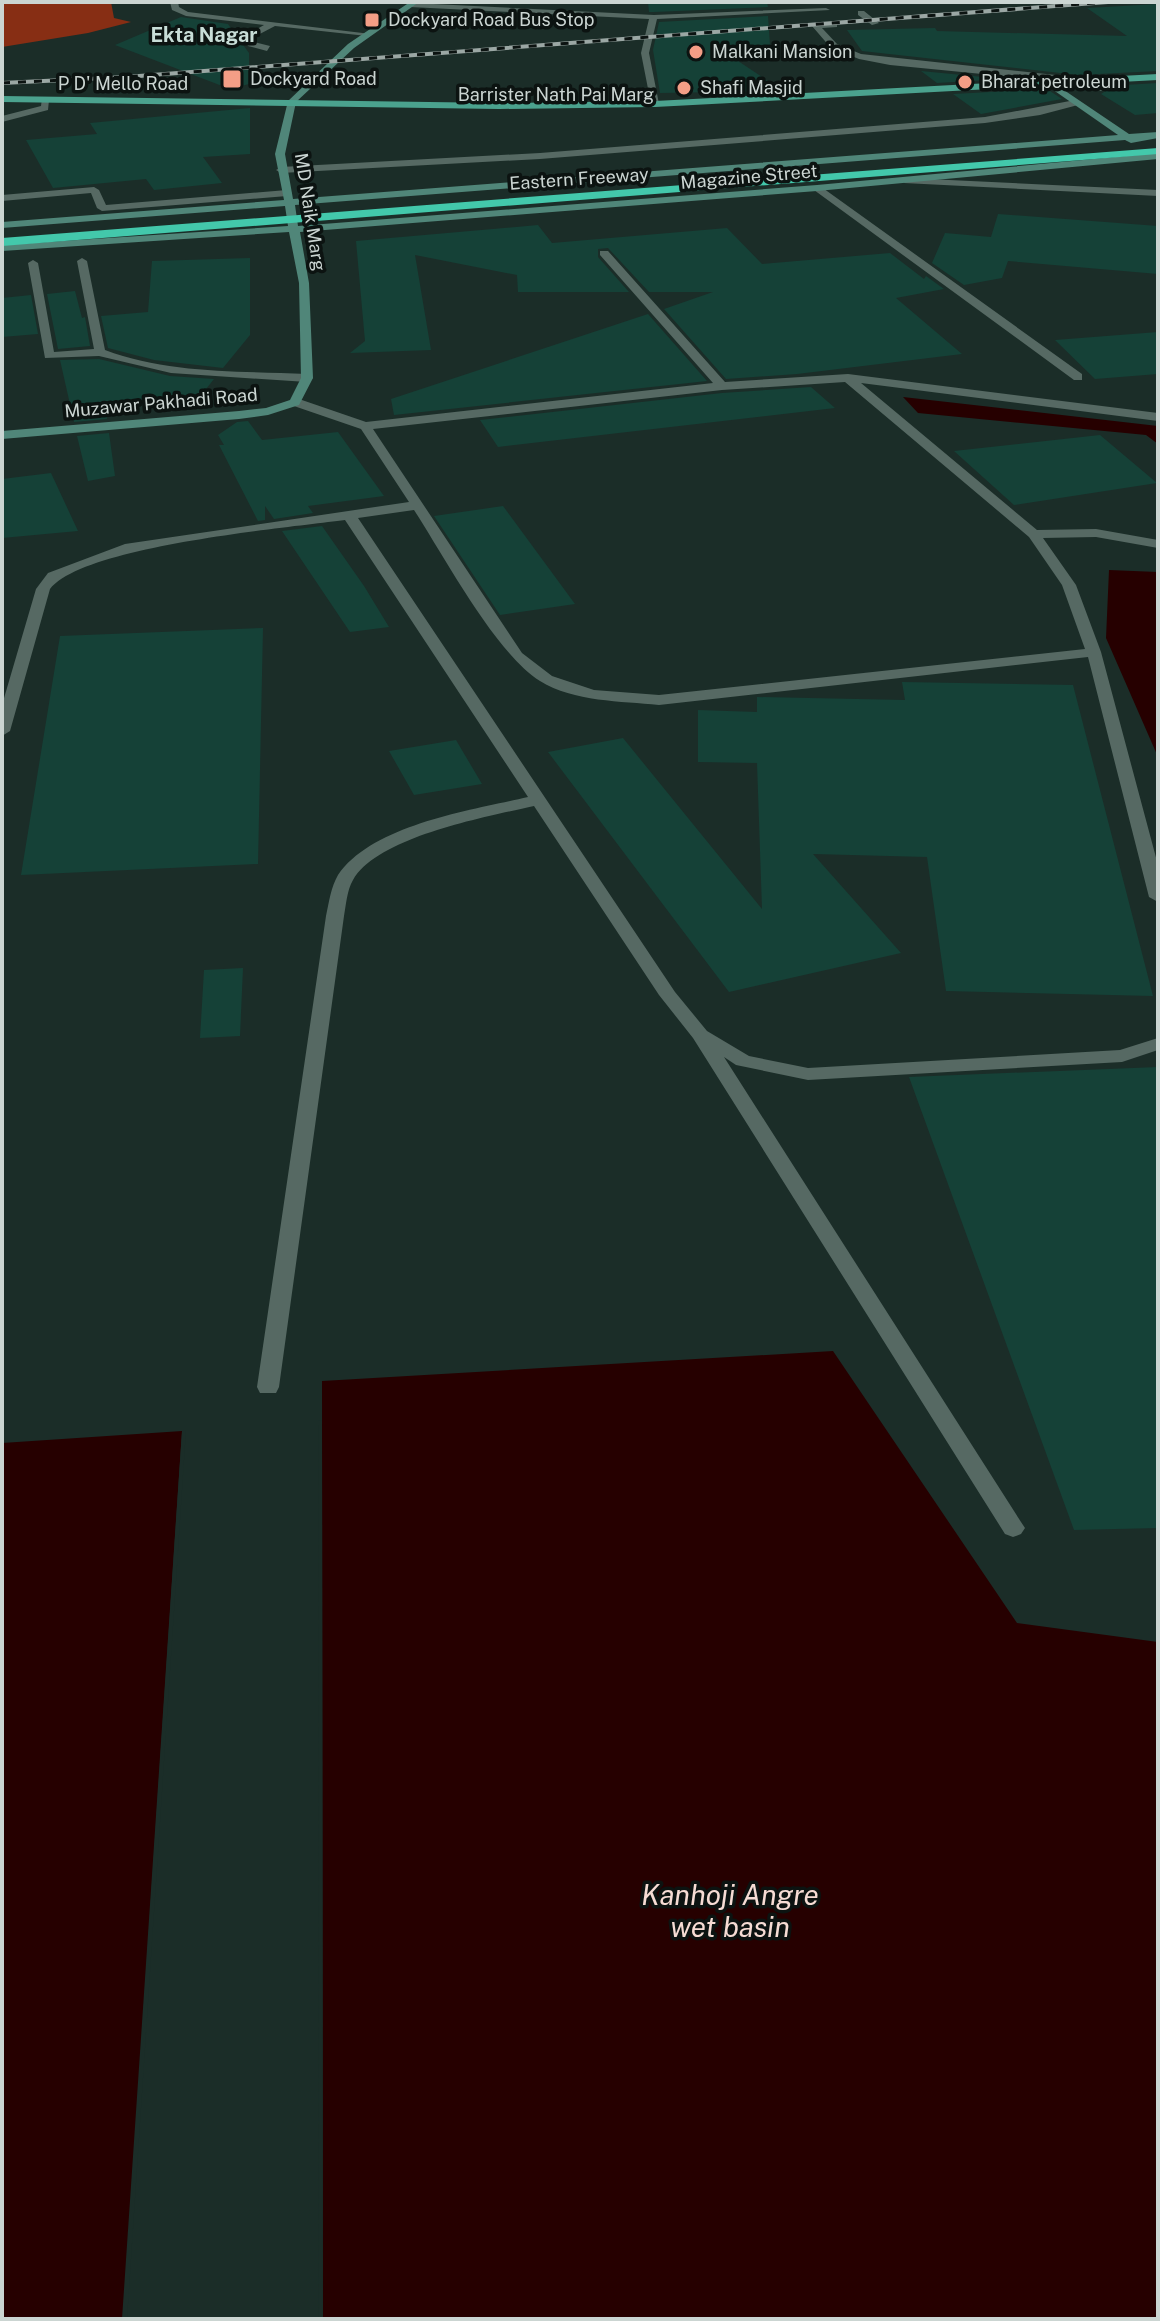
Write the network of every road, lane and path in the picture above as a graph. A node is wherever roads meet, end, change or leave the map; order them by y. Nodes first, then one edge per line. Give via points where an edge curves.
1 (174, 2) edge
2 (414, 3) edge
3 (824, 9) edge
4 (861, 13) dead end
5 (654, 17) junction
6 (875, 23) dead end
7 (273, 24) junction
8 (834, 25) dead end
9 (367, 34) junction
10 (267, 48) dead end
11 (1158, 77) edge
12 (1090, 83) junction
13 (1158, 84) edge
14 (1056, 88) junction
15 (1101, 88) junction
16 (2, 99) edge
17 (1075, 103) junction
18 (45, 104) junction
19 (291, 104) junction
20 (655, 104) junction
21 (2, 109) edge
22 (2, 119) edge
23 (1127, 137) junction
24 (1158, 137) edge
25 (1158, 154) edge
26 (281, 170) junction
27 (907, 181) junction
28 (817, 188) junction
29 (1158, 193) edge
30 (2, 198) edge
31 (288, 198) junction
32 (2, 228) edge
33 (296, 229) junction
34 (2, 245) edge
35 (604, 253) dead end
36 (82, 261) dead end
37 (33, 263) dead end
38 (100, 352) junction
39 (1078, 377) dead end
40 (307, 378) junction
41 (848, 378) junction
42 (722, 386) junction
43 (295, 402) junction
44 (1158, 417) edge
45 (365, 426) junction
46 (2, 435) edge
47 (418, 505) junction
48 (349, 515) junction
49 (1034, 534) junction
50 (1158, 544) edge
51 (1094, 652) junction
52 (2, 731) edge
53 (537, 800) junction
54 (1158, 897) edge
55 (700, 1035) junction
56 (1158, 1044) edge
57 (268, 1387) dead end
58 (1013, 1528) dead end

1 - 7 street via 186,14
2 - 5 street
2 - 9 street
3 - 5 street
4 - 6 street
5 - 20 street via 645,53
7 - 9 street
7 - 10 street via 247,37 251,44
8 - 12 street via 816,26 834,46 859,56
9 - 19 street
11 - 12 main road, Barrister Nath Pai Marg
12 - 14 main road, Barrister Nath Pai Marg
12 - 15 street
13 - 15 main road, Barrister Nath Pai Marg
14 - 15 main road, Barrister Nath Pai Marg
14 - 17 street
14 - 19 main road, Barrister Nath Pai Marg via 658,111 498,112
14 - 20 main road, Barrister Nath Pai Marg
16 - 18 main road, P D' Mello Road
17 - 23 street
17 - 26 street via 985,120 540,156
18 - 19 main road, P D' Mello Road
18 - 21 main road, P D' Mello Road
18 - 22 street
19 - 20 main road, Barrister Nath Pai Marg
19 - 26 street, MD Naik Marg
23 - 24 street, Magazine Street
23 - 25 street
23 - 31 street, Magazine Street
24 - 32 highway, Eastern Freeway
25 - 27 street
25 - 34 highway, Eastern Freeway
26 - 31 street, MD Naik Marg
27 - 28 street, Magazine Street
27 - 29 street, Magazine Street
28 - 33 street, Magazine Street
28 - 39 street
30 - 31 street via 94,190 102,208
31 - 32 street
31 - 33 street, MD Naik Marg
33 - 34 street
33 - 40 street, MD Naik Marg via 304,283
35 - 42 street
36 - 38 street
37 - 38 street via 49,356
38 - 40 street via 114,359 188,370
40 - 43 street
41 - 42 street
41 - 44 street
41 - 49 street
42 - 45 street
43 - 45 street
43 - 46 street, Muzawar Pakhadi Road via 239,415
45 - 47 street
47 - 48 street
47 - 51 street via 517,656 547,679 592,694 659,700
48 - 52 street via 125,548 53,576 43,589
48 - 53 street
49 - 50 street via 1117,533
49 - 51 street via 1069,585
51 - 54 street
53 - 55 street
53 - 57 street via 420,831 378,850 345,876
55 - 56 street via 743,1061 808,1074 1122,1056
55 - 58 street

